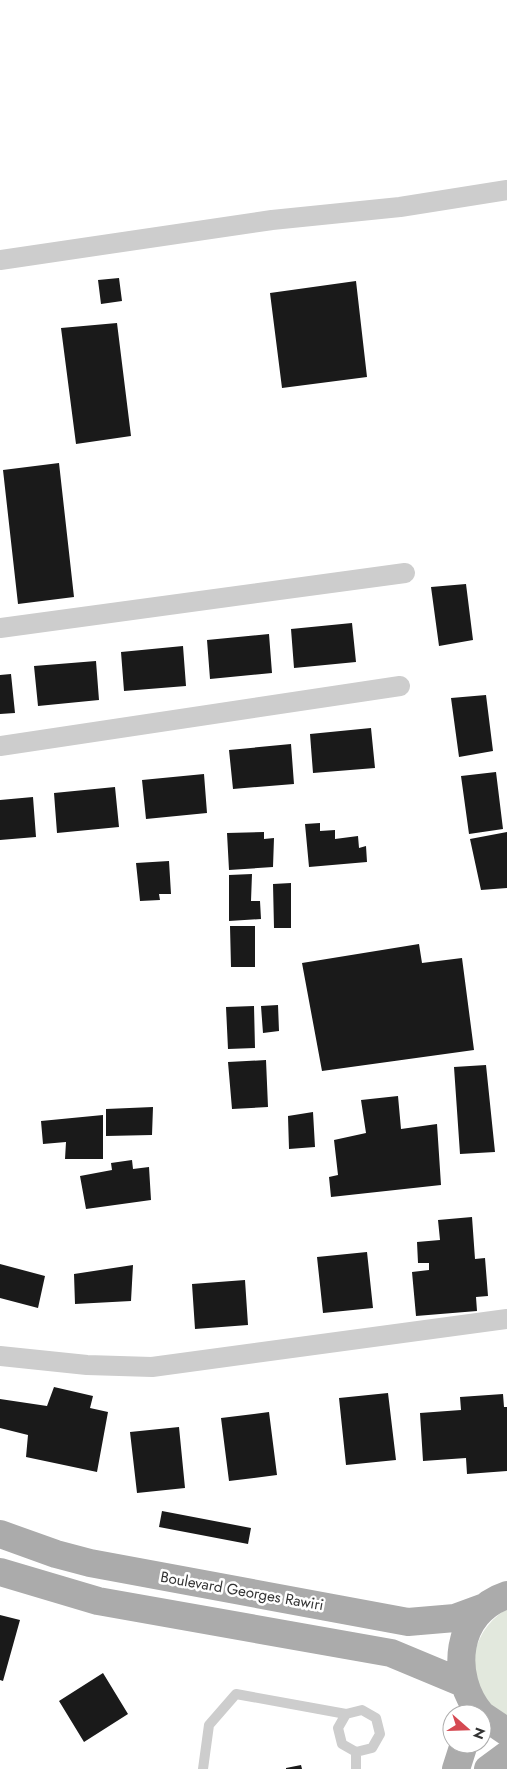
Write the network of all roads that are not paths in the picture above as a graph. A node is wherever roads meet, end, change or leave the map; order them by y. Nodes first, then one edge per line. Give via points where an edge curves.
1 (507, 190) edge
2 (0, 260) edge
3 (405, 574) dead end
4 (0, 628) edge
5 (400, 686) dead end
6 (0, 746) edge
7 (507, 1319) edge
8 (0, 1356) edge
9 (0, 1534) edge
10 (0, 1572) edge
11 (496, 1601) edge
12 (470, 1704) edge
13 (472, 1704) edge
14 (346, 1714) junction
15 (492, 1721) edge
16 (507, 1732) edge
17 (356, 1752) junction
18 (461, 1754) edge
19 (507, 1755) edge
20 (203, 1769) edge
21 (356, 1769) edge
22 (456, 1769) edge
23 (488, 1769) edge

1 - 2 street
3 - 4 street
5 - 6 street
7 - 8 street via 152,1366 87,1365
9 - 11 main road, Boulevard Georges Rawiri via 90,1563 408,1622 454,1618
10 - 12 main road via 98,1600 392,1653
11 - 13 main road via 472,1623 463,1642 460,1662
14 - 17 lane via 338,1728 342,1744
14 - 17 lane via 362,1710 376,1718 380,1734 372,1748
14 - 20 lane via 236,1694 209,1724
15 - 16 main road
17 - 21 lane
18 - 22 main road
19 - 23 main road

